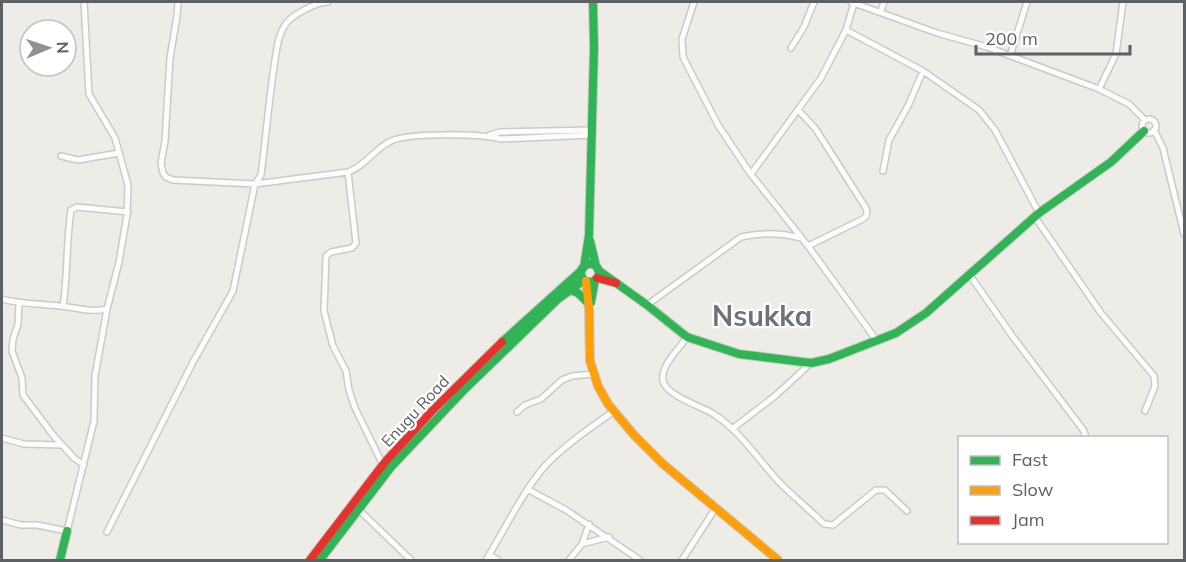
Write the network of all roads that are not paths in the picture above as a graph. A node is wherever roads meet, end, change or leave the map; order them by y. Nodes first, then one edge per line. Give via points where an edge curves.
1 (84, 2) edge
2 (178, 2) edge
3 (328, 2) edge
4 (593, 2) edge
5 (694, 2) edge
6 (814, 2) edge
7 (852, 2) edge
8 (884, 2) edge
9 (1027, 2) edge
10 (1123, 2) edge
11 (881, 11) junction
12 (846, 30) junction
13 (791, 48) dead end
14 (1010, 56) junction
15 (923, 71) junction
16 (1100, 89) junction
17 (798, 110) junction
18 (1145, 120) junction
19 (1154, 130) junction
20 (1144, 131) junction
21 (592, 132) junction
22 (119, 153) junction
23 (61, 156) dead end
24 (883, 171) dead end
25 (348, 172) junction
26 (751, 174) junction
27 (261, 175) junction
28 (265, 183) junction
29 (255, 184) junction
30 (128, 212) junction
31 (1037, 215) junction
32 (790, 224) junction
33 (780, 233) junction
34 (1185, 234) edge
35 (589, 235) junction
36 (801, 238) junction
37 (808, 246) junction
38 (583, 268) junction
39 (969, 274) junction
40 (593, 276) junction
41 (570, 290) junction
42 (2, 299) edge
43 (19, 303) junction
44 (588, 303) junction
45 (647, 305) junction
46 (63, 306) junction
47 (107, 309) junction
48 (94, 312) junction
49 (589, 313) junction
50 (105, 323) junction
51 (687, 338) junction
52 (877, 341) junction
53 (811, 363) junction
54 (593, 374) junction
55 (614, 411) junction
56 (1144, 411) dead end
57 (517, 412) dead end
58 (732, 429) junction
59 (1085, 436) edge
60 (2, 438) edge
61 (62, 445) junction
62 (84, 465) junction
63 (383, 465) junction
64 (529, 490) junction
65 (715, 509) junction
66 (359, 510) junction
67 (907, 511) dead end
68 (2, 520) edge
69 (589, 524) junction
70 (67, 531) junction
71 (107, 532) dead end
72 (609, 537) junction
73 (582, 544) junction
74 (398, 549) junction
75 (488, 558) edge
76 (640, 560) edge
77 (60, 561) edge
78 (310, 561) edge
79 (320, 561) edge
80 (400, 561) edge
81 (411, 561) edge
82 (498, 561) edge
83 (569, 561) edge
84 (682, 561) edge
85 (778, 561) edge

1 - 22 street via 89,94 115,138
2 - 29 street via 170,58 163,172 173,180
3 - 27 street via 286,22 280,34
4 - 21 main road
5 - 26 street via 682,39 683,57 718,125
6 - 13 street
7 - 11 street
7 - 12 street
8 - 11 street
9 - 14 street
10 - 16 street via 1116,54
11 - 14 street
12 - 15 street
12 - 17 street via 821,78
14 - 16 street
15 - 24 street via 889,140
15 - 31 street via 979,110 995,129
16 - 18 street via 1129,104
17 - 26 street
17 - 37 street via 815,128 867,213 861,220
18 - 19 street via 1154,121
18 - 20 street
19 - 20 street
19 - 34 street via 1163,148
20 - 31 main road via 1111,162
21 - 25 street via 500,132 489,136 392,140
21 - 35 main road
22 - 23 street via 78,160
22 - 30 street via 128,185
25 - 28 street
25 - 63 street via 356,243 352,249 326,256 324,311 355,408
26 - 32 street
27 - 28 street
27 - 29 street
28 - 29 street
29 - 71 street via 233,291
30 - 46 street via 77,207 71,210
30 - 47 street
31 - 39 main road
31 - 56 street via 1101,313 1155,376
32 - 33 street
32 - 36 street
33 - 36 street
33 - 45 street via 741,237
35 - 38 main road
35 - 40 main road
36 - 37 street
37 - 52 street
38 - 40 main road via 582,275
38 - 40 main road via 590,264
38 - 63 main road, Enugu Road via 458,385
39 - 52 main road via 926,313
39 - 59 street
40 - 41 main road
40 - 44 main road
40 - 45 main road via 616,283
40 - 49 main road
41 - 44 main road
41 - 66 main road via 463,391 391,467
42 - 43 street
43 - 46 street
43 - 61 street via 12,351 24,395
44 - 49 main road
45 - 51 main road
46 - 48 street
47 - 48 street
47 - 50 street
48 - 50 street
49 - 54 main road
50 - 62 street via 95,376 94,421
51 - 53 main road via 739,354
51 - 58 street via 664,371 665,386
52 - 53 main road
53 - 58 street
54 - 55 main road
54 - 57 street via 562,380 541,399
55 - 64 street via 545,467
55 - 65 main road via 633,434
58 - 67 street via 780,482 828,526 880,489
60 - 61 street via 24,444
61 - 62 street
62 - 70 street
63 - 78 main road, Enugu Road
64 - 69 street
64 - 75 street
65 - 84 street
65 - 85 main road
66 - 74 street
66 - 79 main road
68 - 70 street
69 - 72 street
69 - 73 street
70 - 77 main road
72 - 73 street
72 - 76 street
73 - 83 street
74 - 80 street
74 - 81 street
75 - 82 street

